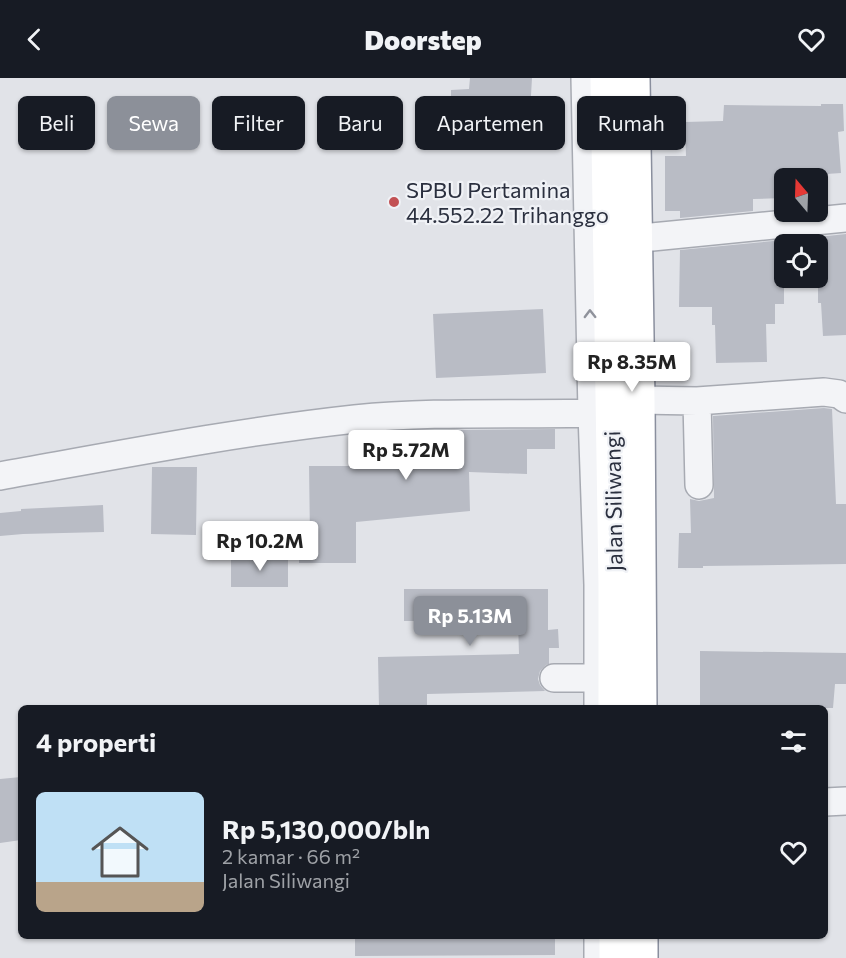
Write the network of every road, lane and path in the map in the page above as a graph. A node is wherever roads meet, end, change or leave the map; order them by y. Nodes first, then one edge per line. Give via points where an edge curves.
1 (585, 78) edge
2 (607, 78) edge
3 (633, 78) edge
4 (649, 78) edge
5 (846, 218) edge
6 (652, 237) junction
7 (646, 399) junction
8 (846, 399) edge
9 (697, 401) junction
10 (592, 414) junction
11 (0, 476) edge
12 (699, 485) dead end
13 (606, 585) junction
14 (554, 678) dead end
15 (598, 678) junction
16 (598, 705) edge
17 (615, 705) edge
18 (640, 705) edge
19 (654, 705) edge
20 (846, 801) edge
21 (828, 802) edge
22 (598, 939) edge
23 (616, 939) edge
24 (641, 939) edge
25 (655, 939) edge
26 (598, 958) edge
27 (616, 958) edge
28 (641, 958) edge
29 (655, 958) edge

10 -> 1 street
2 - 13 highway, Jalan Siliwangi
3 - 7 highway, Jalan Siliwangi
4 - 6 street
5 - 6 street
6 - 7 street
7 - 9 street
7 - 18 highway, Jalan Siliwangi
7 - 19 street
8 - 9 street via 824,392
9 - 12 street
10 - 11 street via 457,413 357,419 232,435
10 - 13 street
13 - 15 street
13 - 17 highway, Jalan Siliwangi
14 - 15 street
15 - 16 street
20 - 21 street
22 - 26 street
23 - 27 highway
24 - 28 highway
25 - 29 street

